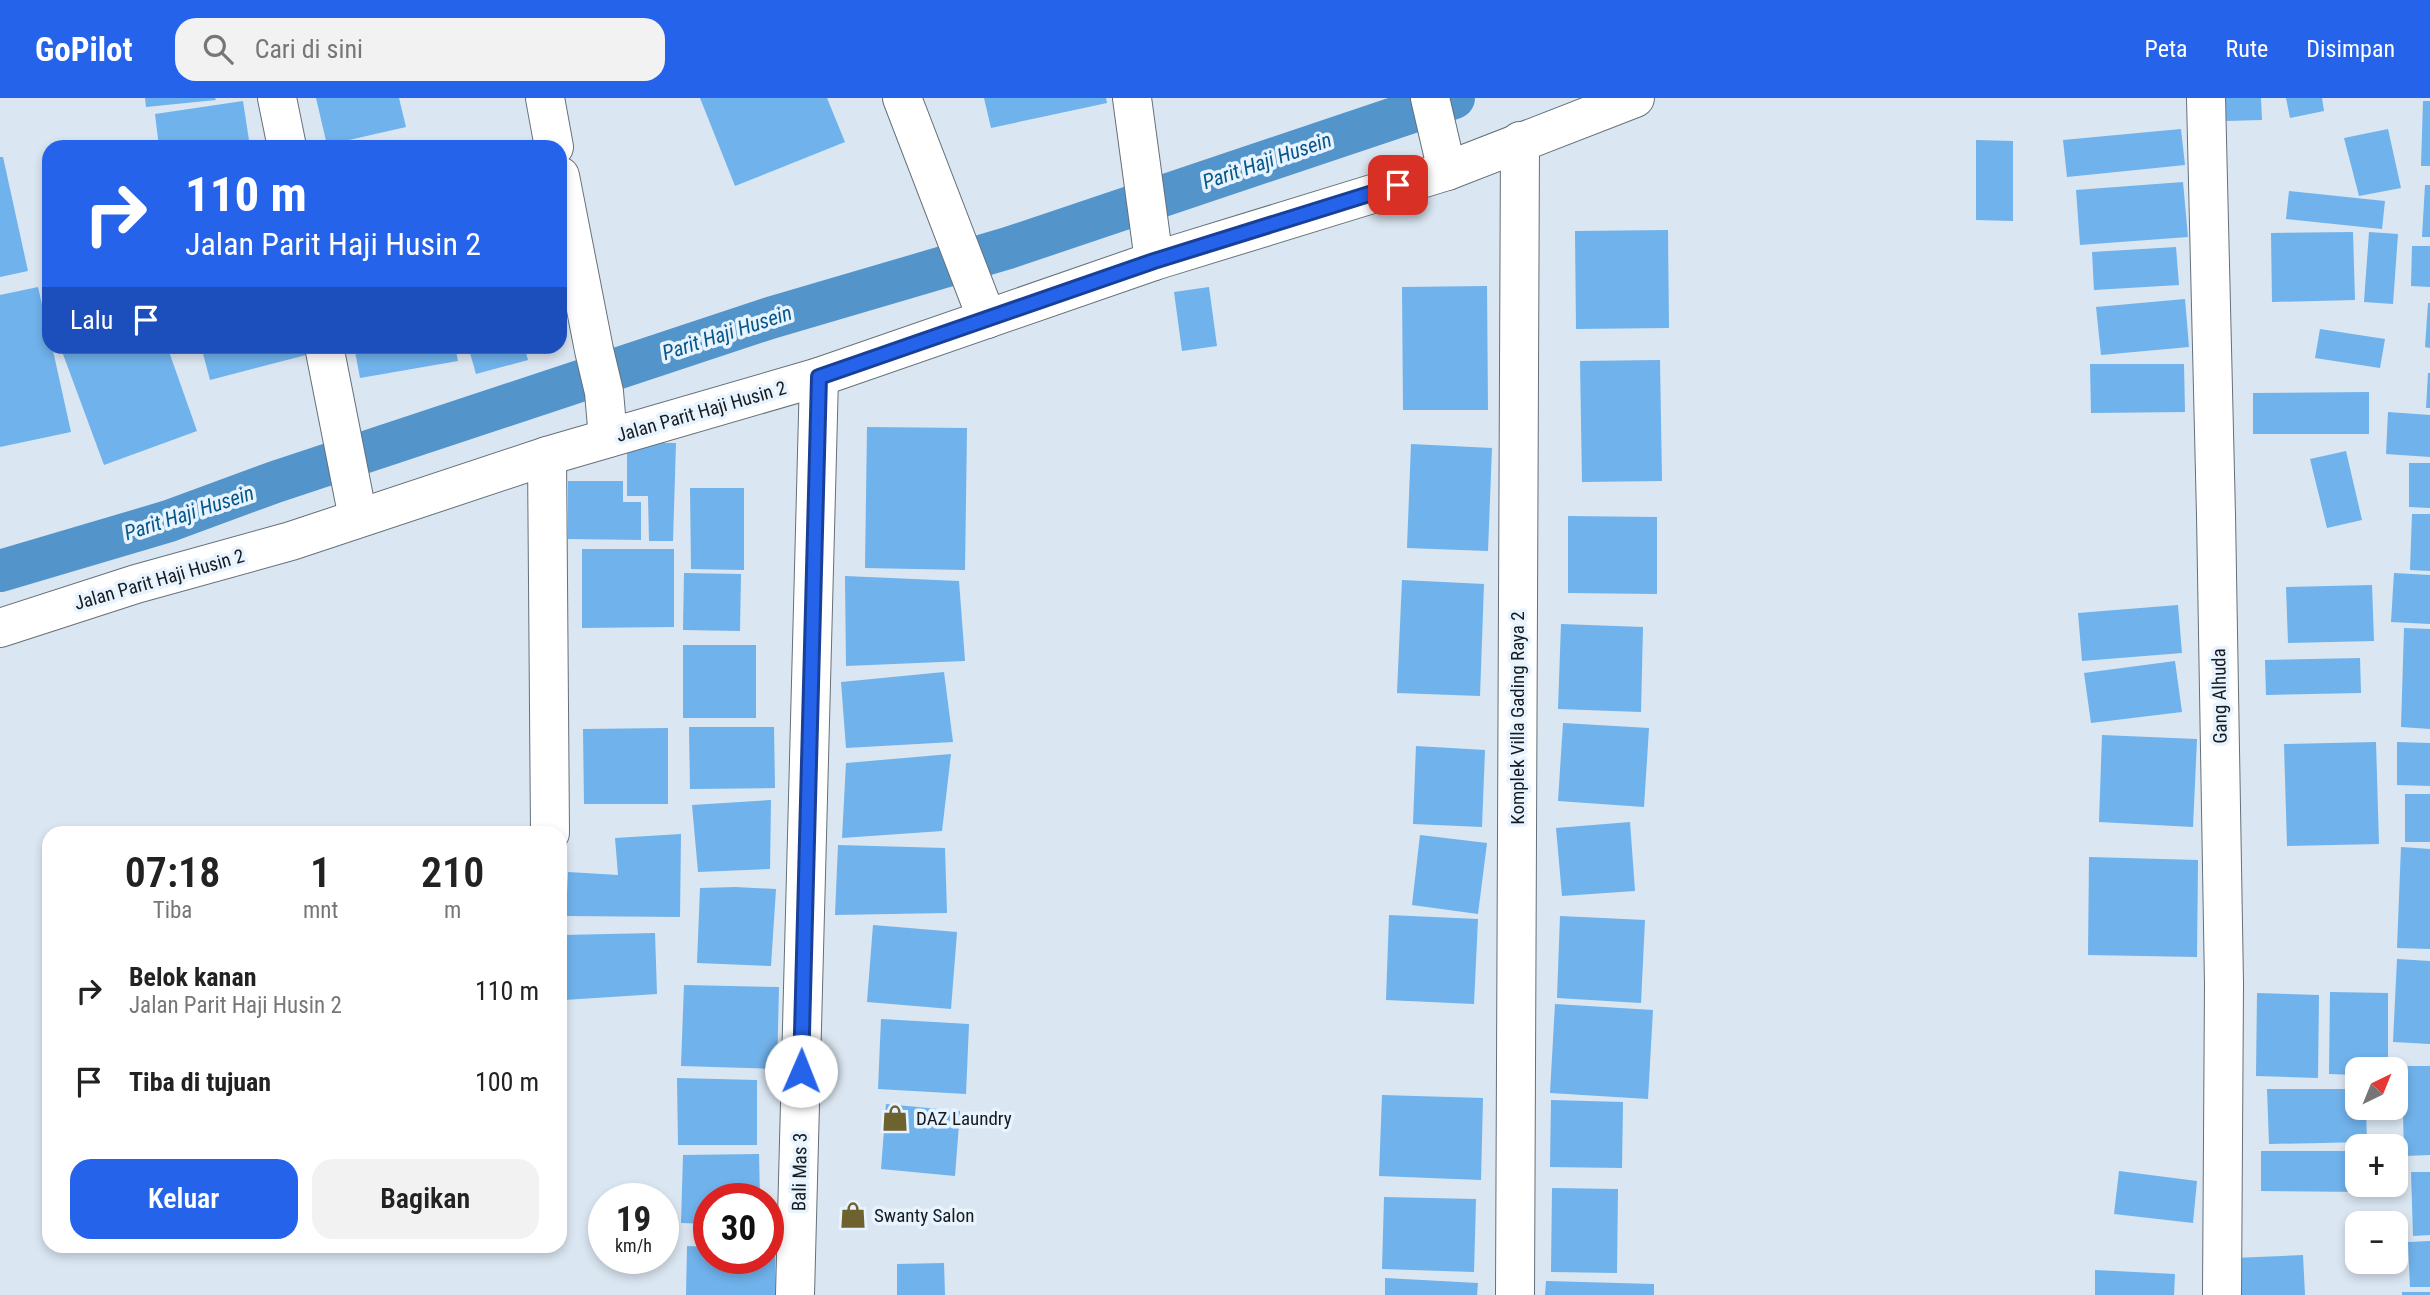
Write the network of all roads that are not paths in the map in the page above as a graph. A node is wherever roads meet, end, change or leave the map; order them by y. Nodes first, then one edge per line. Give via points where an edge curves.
1 (277, 98) edge
2 (545, 98) edge
3 (902, 98) edge
4 (1430, 98) edge
5 (1635, 98) edge
6 (2206, 98) edge
7 (1133, 105) edge
8 (286, 140) edge
9 (554, 140) edge
10 (1520, 141) junction
11 (1445, 162) junction
12 (567, 212) edge
13 (1154, 251) junction
14 (987, 319) junction
15 (326, 354) edge
16 (819, 377) junction
17 (608, 438) junction
18 (547, 456) junction
19 (355, 503) junction
20 (0, 628) edge
21 (550, 826) edge
22 (795, 1295) edge
23 (1515, 1295) edge
24 (2222, 1295) edge

1 - 8 street
2 - 9 street
3 - 14 street
4 - 11 street
5 - 10 street, Jalan Parit Haji Husin 2
6 - 24 street, Gang Alhuda via 2223,956
7 - 13 street
10 - 11 street, Jalan Parit Haji Husin 2
10 - 23 street, Komplek Villa Gading Raya 2
11 - 13 street, Jalan Parit Haji Husin 2
12 - 17 street via 604,392
13 - 14 street, Jalan Parit Haji Husin 2
14 - 16 street, Jalan Parit Haji Husin 2
15 - 19 street
16 - 17 street, Jalan Parit Haji Husin 2
16 - 22 street, Bali Mas 3
17 - 18 street, Jalan Parit Haji Husin 2
18 - 19 street, Jalan Parit Haji Husin 2
18 - 21 street
19 - 20 street, Jalan Parit Haji Husin 2 via 291,541

